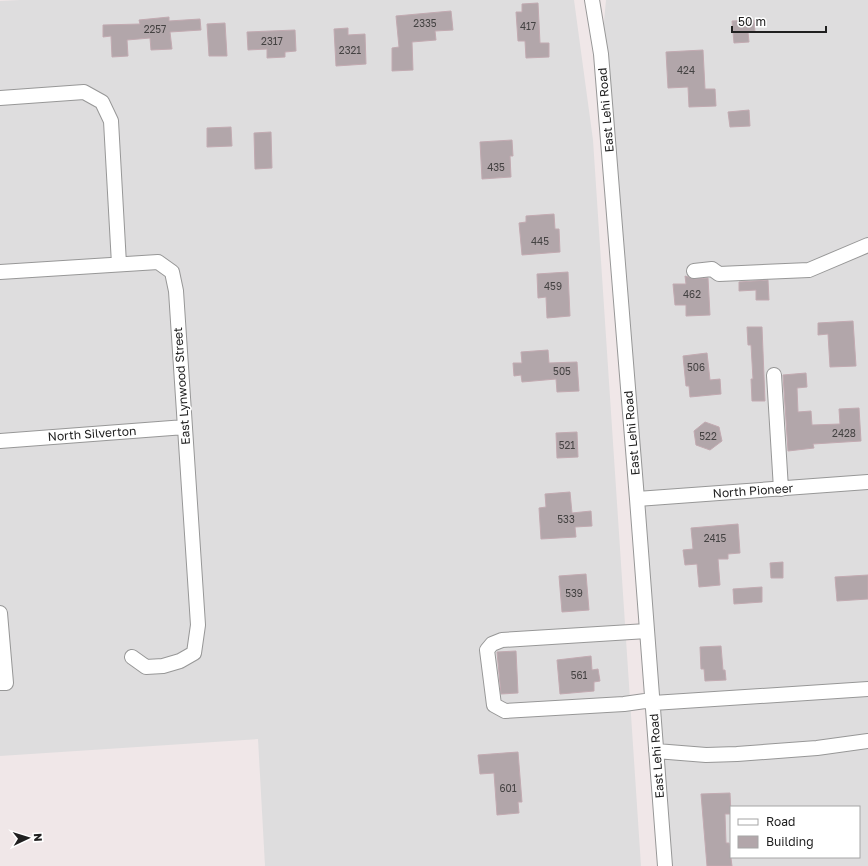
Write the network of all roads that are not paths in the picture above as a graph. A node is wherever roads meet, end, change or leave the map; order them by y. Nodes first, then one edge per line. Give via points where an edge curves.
1 (592, 0) edge
2 (0, 98) edge
3 (868, 245) edge
4 (120, 264) junction
5 (694, 271) dead end
6 (0, 272) edge
7 (774, 375) dead end
8 (185, 427) junction
9 (0, 441) edge
10 (868, 482) edge
11 (781, 489) junction
12 (637, 499) junction
13 (0, 613) edge
14 (647, 632) junction
15 (132, 657) dead end
16 (0, 683) edge
17 (868, 689) edge
18 (653, 702) junction
19 (868, 741) edge
20 (656, 751) junction
21 (665, 866) edge

1 - 12 street, East Lehi Road via 601,54
2 - 4 street via 84,92 102,102 111,121
3 - 5 street via 809,270 720,274 712,269
4 - 6 street, East Lynwood Street
4 - 8 street, East Lynwood Street via 158,262 172,272 176,291
7 - 11 street
8 - 9 street, North Silverton
8 - 15 street, East Lynwood Street via 198,625 194,653 163,666 146,667
10 - 11 street, North Pioneer
11 - 12 street, North Pioneer
12 - 14 street, East Lehi Road
13 - 16 street via 6,683
14 - 18 street, East Lehi Road
14 - 18 street via 502,640 492,644 487,650 494,705 504,711
17 - 18 street
18 - 20 street, East Lehi Road
19 - 20 street via 737,754 706,755
20 - 21 street, East Lehi Road

